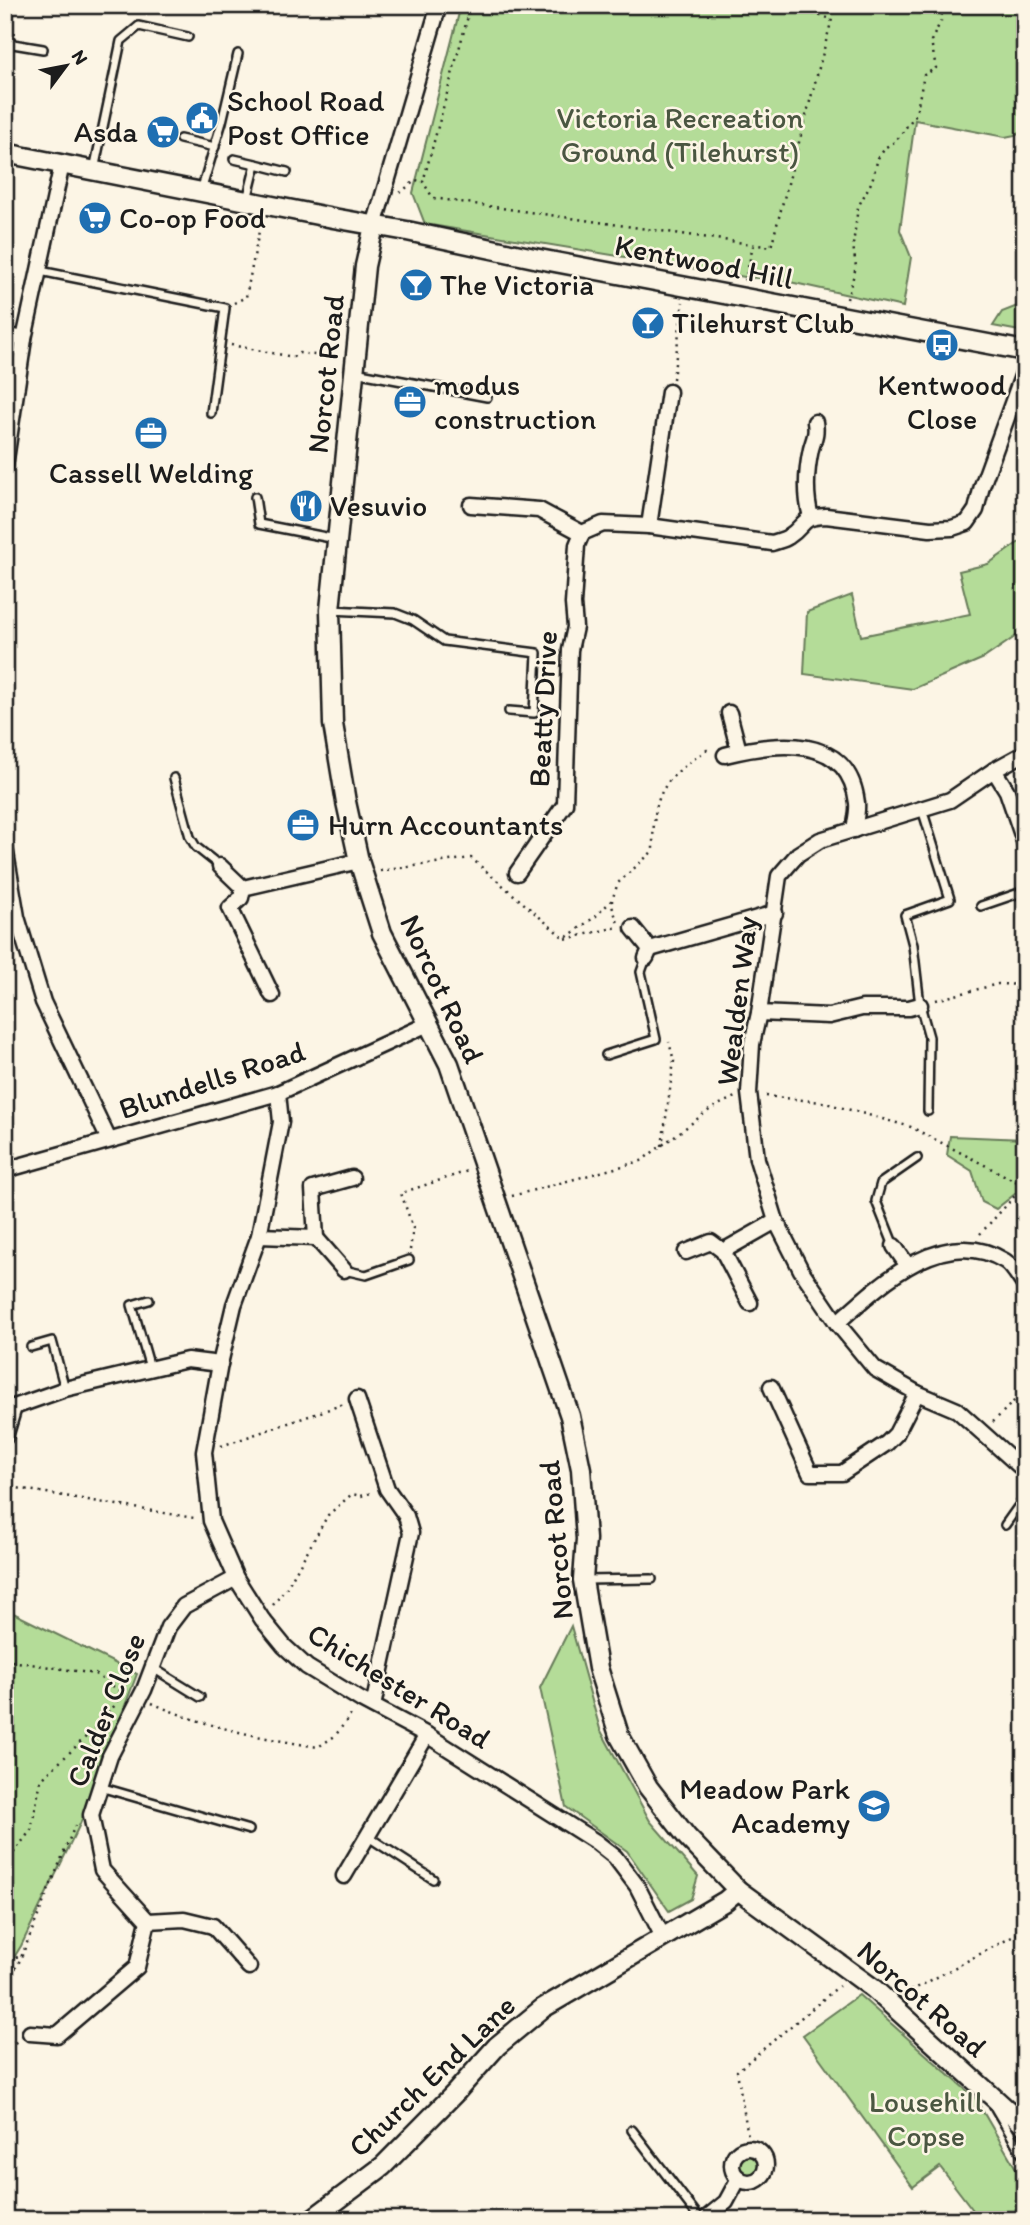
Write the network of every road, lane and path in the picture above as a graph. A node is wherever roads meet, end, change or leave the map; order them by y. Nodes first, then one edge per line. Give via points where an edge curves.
1 (439, 5) edge
2 (471, 5) edge
3 (782, 5) edge
4 (943, 5) edge
5 (188, 37) dead end
6 (43, 49) dead end
7 (5, 52) edge
8 (237, 54) dead end
9 (180, 139) dead end
10 (215, 146) junction
11 (5, 153) edge
12 (234, 159) dead end
13 (62, 164) junction
14 (256, 164) junction
15 (94, 170) junction
16 (286, 172) dead end
17 (423, 182) junction
18 (201, 192) junction
19 (399, 194) dead end
20 (256, 202) junction
21 (374, 226) junction
22 (752, 246) junction
23 (40, 271) junction
24 (745, 277) dead end
25 (685, 285) junction
26 (225, 308) junction
27 (843, 316) junction
28 (5, 335) edge
29 (24, 339) junction
30 (221, 343) junction
31 (1025, 351) edge
32 (355, 366) junction
33 (1025, 368) edge
34 (669, 392) joint
35 (487, 397) dead end
36 (211, 413) dead end
37 (815, 422) dead end
38 (5, 466) edge
39 (255, 497) dead end
40 (471, 505) dead end
41 (811, 517) junction
42 (649, 526) junction
43 (582, 533) junction
44 (337, 539) junction
45 (330, 610) junction
46 (509, 711) dead end
47 (729, 713) dead end
48 (732, 753) junction
49 (1025, 753) edge
50 (994, 770) junction
51 (174, 778) dead end
52 (922, 809) junction
53 (854, 830) junction
54 (1025, 844) edge
55 (5, 846) edge
56 (220, 866) joint
57 (361, 867) junction
58 (517, 873) dead end
59 (243, 888) junction
60 (1025, 891) edge
61 (612, 900) junction
62 (981, 906) dead end
63 (775, 913) junction
64 (633, 928) dead end
65 (565, 939) junction
66 (648, 954) junction
67 (1025, 985) edge
68 (272, 995) dead end
69 (920, 1005) junction
70 (759, 1013) junction
71 (428, 1024) junction
72 (667, 1035) dead end
73 (606, 1055) dead end
74 (278, 1093) junction
75 (928, 1111) dead end
76 (108, 1140) junction
77 (662, 1146) dead end
78 (917, 1158) dead end
79 (484, 1166) junction
80 (5, 1170) edge
81 (352, 1178) dead end
82 (1025, 1185) edge
83 (776, 1221) junction
84 (259, 1236) junction
85 (316, 1238) junction
86 (894, 1246) joint
87 (978, 1250) junction
88 (723, 1251) junction
89 (686, 1252) dead end
90 (410, 1259) joint
91 (908, 1266) junction
92 (344, 1270) joint
93 (1025, 1286) edge
94 (149, 1300) dead end
95 (750, 1303) dead end
96 (837, 1323) junction
97 (31, 1347) dead end
98 (220, 1364) junction
99 (150, 1368) junction
100 (771, 1387) dead end
101 (65, 1389) junction
102 (1025, 1390) edge
103 (917, 1393) junction
104 (357, 1399) joint
105 (10, 1407) edge
106 (983, 1432) junction
107 (5, 1437) edge
108 (204, 1452) junction
109 (1025, 1471) edge
110 (810, 1474) junction
111 (799, 1485) dead end
112 (5, 1486) edge
113 (387, 1489) junction
114 (1025, 1497) edge
115 (211, 1521) junction
116 (1005, 1525) dead end
117 (236, 1578) junction
118 (652, 1579) dead end
119 (583, 1580) junction
120 (262, 1619) junction
121 (5, 1660) edge
122 (153, 1668) junction
123 (120, 1691) junction
124 (142, 1694) junction
125 (200, 1697) dead end
126 (367, 1703) junction
127 (427, 1735) junction
128 (100, 1787) junction
129 (91, 1815) junction
130 (249, 1830) dead end
131 (367, 1836) junction
132 (5, 1864) edge
133 (344, 1876) dead end
134 (432, 1879) dead end
135 (738, 1890) junction
136 (148, 1921) junction
137 (1025, 1930) edge
138 (663, 1937) junction
139 (5, 1948) edge
140 (20, 1961) junction
141 (249, 1967) dead end
142 (854, 1974) junction
143 (5, 1987) edge
144 (889, 2003) junction
145 (30, 2032) dead end
146 (986, 2092) junction
147 (1020, 2121) edge
148 (632, 2130) dead end
149 (1025, 2132) edge
150 (750, 2148) junction
151 (1025, 2159) edge
152 (739, 2178) junction
153 (317, 2218) edge
154 (702, 2220) edge

1 - 21 street
2 - 17 path
3 - 22 path via 832,19 771,247
4 - 27 path via 941,22 930,41 936,68 924,75 916,114 878,158 858,207 853,245 856,267
5 - 15 lane via 139,26 121,41
6 - 7 lane via 7,43
8 - 10 lane
9 - 10 lane
10 - 18 lane
11 - 13 street, Kentwood Hill
12 - 14 lane
13 - 15 street, Kentwood Hill
13 - 23 street
14 - 16 lane
14 - 20 lane
15 - 18 street, Kentwood Hill
17 - 19 path via 416,180
17 - 22 path via 433,198
18 - 20 street, Kentwood Hill
20 - 21 street, Kentwood Hill
20 - 26 path via 246,297
21 - 25 street, Kentwood Hill
21 - 32 street, Norcot Road
22 - 24 path
23 - 26 lane
23 - 29 street
25 - 27 street, Kentwood Hill
25 - 34 path
26 - 30 lane
27 - 31 street, Kentwood Hill
28 - 29 street
29 - 38 street
30 - 32 path
30 - 36 lane
32 - 35 lane
32 - 44 street, Norcot Road
33 - 41 street via 976,510 967,523 930,529
34 - 42 street
37 - 41 street via 817,436 805,497
39 - 44 lane via 259,524
40 - 43 street via 538,510
41 - 42 street via 788,537 772,543
42 - 43 street via 603,524
43 - 58 street, Beatty Drive via 577,545 570,650 565,804
44 - 45 street, Norcot Road
45 - 46 lane via 395,613 444,641 537,653 534,713
45 - 57 street, Norcot Road via 333,724
47 - 48 street
48 - 53 street via 787,746 823,751 840,761 857,804
48 - 61 path via 708,750 680,768 660,791 653,817 653,851 618,883
49 - 50 street, Wealden Way
50 - 52 street, Wealden Way via 950,800
50 - 54 street via 1007,791
51 - 56 lane via 190,837
52 - 53 street, Wealden Way
52 - 69 lane via 950,899 905,915
53 - 63 street, Wealden Way via 820,840 798,854 779,876
55 - 76 street via 17,917 43,1002
56 - 59 street
57 - 59 street
57 - 65 path via 471,858
57 - 71 street, Norcot Road via 382,933
59 - 68 street via 241,898 230,908
60 - 62 lane
61 - 65 path
61 - 65 path via 619,926
63 - 66 street
63 - 70 street, Wealden Way
64 - 66 street
66 - 73 lane via 641,972 656,1039
67 - 69 path via 998,984
69 - 70 street via 862,1008 830,1016
69 - 75 lane via 929,1037
70 - 83 street, Wealden Way via 749,1093 757,1159
71 - 74 street, Blundells Road
71 - 79 street, Norcot Road via 449,1064
72 - 77 path via 674,1061
74 - 76 street, Blundells Road
74 - 84 street, Chichester Road via 281,1122
76 - 80 street, Blundells Road
78 - 86 lane via 881,1183 876,1201
79 - 90 path via 401,1193 413,1228
79 - 119 street, Norcot Road via 570,1416 581,1469 586,1539
81 - 85 street via 313,1189
82 - 87 path via 979,1235
83 - 88 street
83 - 96 street, Wealden Way via 801,1270
84 - 85 street
84 - 98 street, Chichester Road via 234,1305
85 - 92 street
86 - 91 street
87 - 91 street via 948,1249
87 - 93 street via 1007,1262
88 - 89 street via 711,1242
88 - 95 street
90 - 92 lane via 366,1275
91 - 96 street
94 - 99 lane via 132,1305
96 - 103 street, Wealden Way via 875,1369
97 - 101 lane via 52,1341
98 - 99 street via 187,1360
98 - 108 street, Chichester Road
99 - 101 street
100 - 110 street
101 - 105 street
102 - 106 path
103 - 106 street, Wealden Way via 957,1410
103 - 110 street via 887,1443 842,1473
104 - 108 path
104 - 113 street
105 - 107 street
106 - 109 street, Wealden Way
108 - 115 street, Chichester Road
110 - 111 street
112 - 115 path
113 - 120 path via 352,1494 328,1515 287,1587
113 - 126 street via 406,1516 411,1534
114 - 116 lane
115 - 117 street, Chichester Road
117 - 120 street, Chichester Road
117 - 122 street, Calder Close via 184,1606 168,1627
118 - 119 lane
119 - 135 street, Norcot Road via 598,1668 619,1735 648,1787 687,1837
120 - 126 street, Chichester Road via 307,1667
121 - 123 path via 95,1674
122 - 124 street, Calder Close
122 - 125 lane
123 - 124 path via 134,1685
123 - 132 path via 116,1704 41,1780 31,1830
124 - 126 path via 186,1718 318,1747
124 - 128 street, Calder Close via 110,1756
126 - 127 street, Chichester Road
127 - 131 street
127 - 138 street, Chichester Road via 614,1857 637,1886
128 - 129 street, Calder Close
128 - 130 lane
129 - 136 street, Calder Close via 102,1870
129 - 140 path via 80,1812
131 - 133 street
131 - 134 lane
135 - 138 street, Church End Lane
135 - 142 street, Norcot Road
136 - 141 street via 184,1919 213,1926
136 - 145 street via 137,1967 57,2035
137 - 144 path
138 - 153 street, Church End Lane via 543,2008 497,2046 383,2166
139 - 140 path
140 - 143 path
142 - 144 street, Norcot Road
142 - 150 path via 737,2071
144 - 146 street, Norcot Road
146 - 147 street, Norcot Road
146 - 151 lane, Norcot Road
147 - 149 street, Norcot Road
148 - 154 lane
150 - 152 street via 733,2158 732,2167
150 - 152 street via 763,2156 765,2170 755,2181
152 - 154 street via 726,2202

